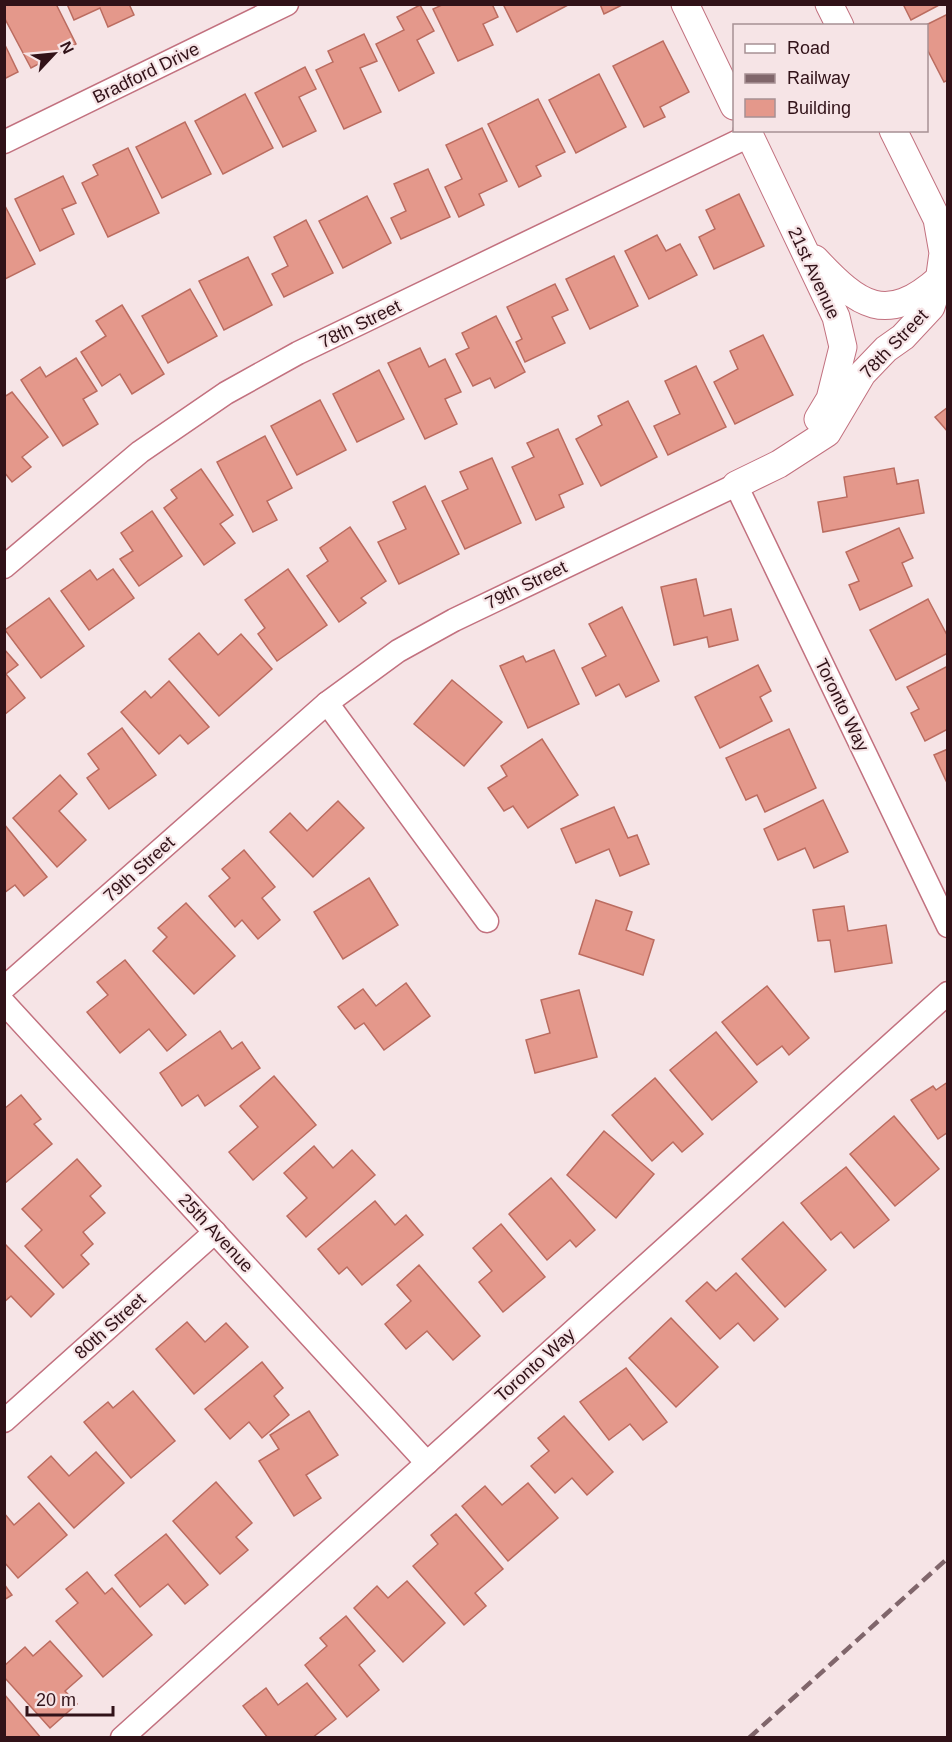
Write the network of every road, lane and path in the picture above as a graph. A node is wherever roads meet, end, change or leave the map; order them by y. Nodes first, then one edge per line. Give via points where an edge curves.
1 (287, 4) edge
2 (685, 4) edge
3 (829, 4) edge
4 (839, 24) edge
5 (733, 102) edge
6 (893, 132) edge
7 (748, 133) edge
8 (4, 142) edge
9 (802, 246) junction
10 (940, 278) junction
11 (802, 449) junction
12 (736, 485) junction
13 (4, 567) edge
14 (327, 703) junction
15 (487, 921) dead end
16 (948, 926) edge
17 (4, 988) edge
18 (948, 993) edge
19 (4, 1003) edge
20 (215, 1232) junction
21 (4, 1421) edge
22 (427, 1463) junction
23 (122, 1737) edge

1 - 8 street, Bradford Drive
2 - 5 street
3 - 4 street
6 - 10 street, 78th Street via 937,219 943,253
7 - 9 street, 21st Avenue
7 - 13 street, 78th Street via 298,353 226,393 140,452
9 - 10 street via 835,281 874,306 895,306 920,296
9 - 11 street, 21st Avenue via 836,317 843,347 830,399
10 - 11 street, 78th Street via 931,307 862,374 827,433
11 - 12 street, 21st Avenue
12 - 14 street, 79th Street via 454,620 398,651
12 - 16 street, Toronto Way
14 - 15 street
14 - 17 street, 79th Street
18 - 22 street, Toronto Way
19 - 20 street, 25th Avenue
20 - 21 street, 80th Street
20 - 22 street, 25th Avenue
22 - 23 street, Toronto Way

